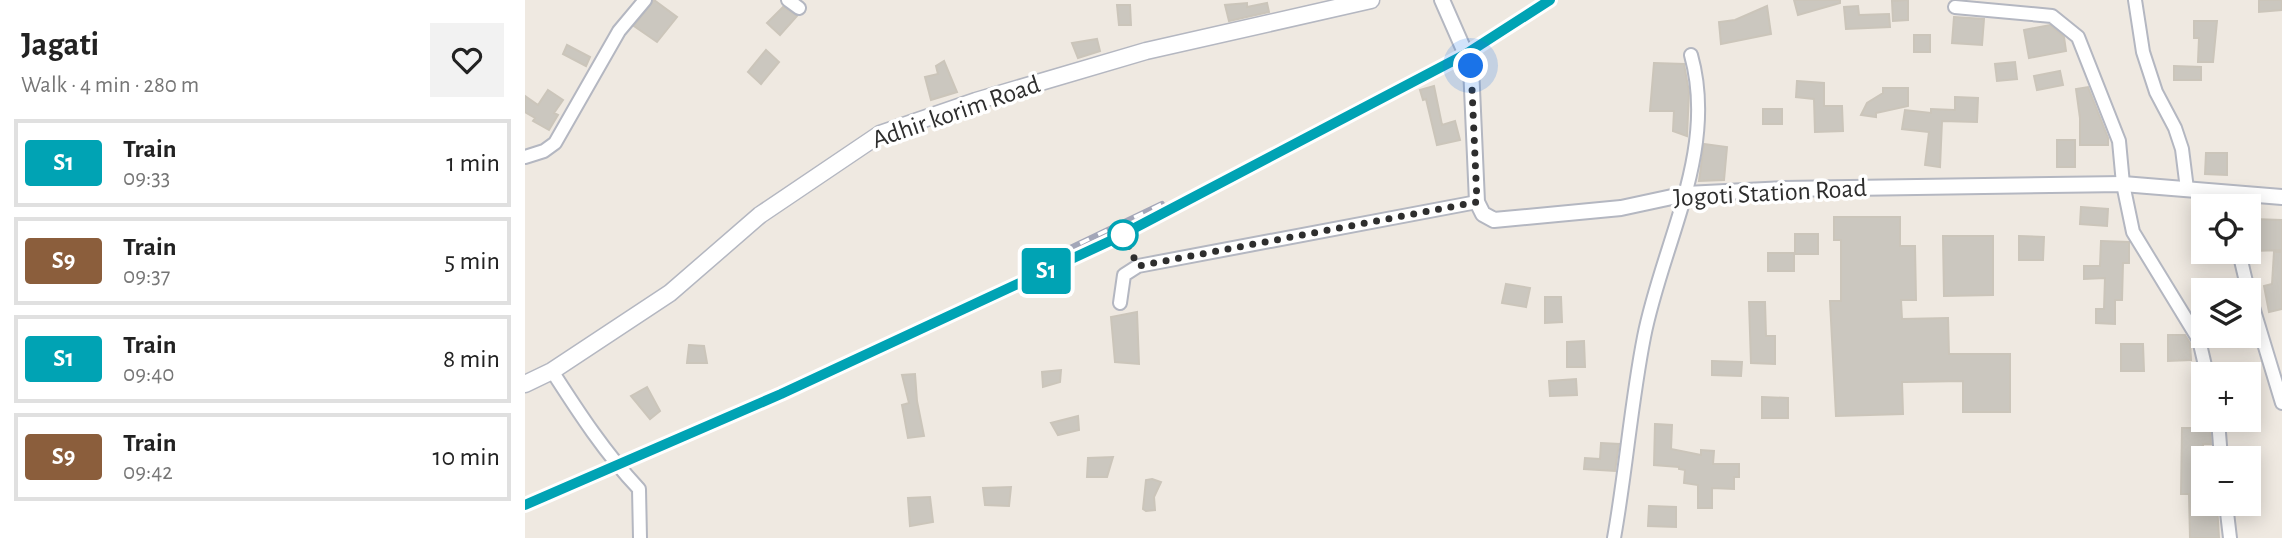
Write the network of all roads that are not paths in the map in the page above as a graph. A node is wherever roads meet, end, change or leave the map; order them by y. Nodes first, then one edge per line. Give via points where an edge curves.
1 (645, 0) edge
2 (788, 0) edge
3 (1371, 0) edge
4 (1442, 0) edge
5 (2135, 0) edge
6 (799, 8) dead end
7 (1955, 8) dead end
8 (1691, 55) dead end
9 (525, 157) edge
10 (2123, 184) junction
11 (2187, 189) junction
12 (1686, 194) junction
13 (2207, 194) edge
14 (2282, 197) edge
15 (2261, 198) edge
16 (1477, 202) junction
17 (1120, 303) dead end
18 (2261, 334) edge
19 (2204, 362) edge
20 (552, 371) junction
21 (525, 384) edge
22 (2282, 403) edge
23 (2227, 516) edge
24 (640, 538) edge
25 (1614, 538) edge
26 (2230, 538) edge

1 - 9 street via 618,31 555,143
2 - 6 street
3 - 20 main road, Adhir korim Road via 1146,51 976,100 880,134 760,215 670,293
4 - 16 street via 1471,66
5 - 11 street via 2143,52 2182,149
7 - 10 street via 2052,16 2078,37 2119,141
8 - 12 street via 1698,78 1699,116
10 - 11 street, Jogoti Station Road
10 - 12 street, Jogoti Station Road
10 - 19 street via 2133,232 2199,340
11 - 13 street, Jogoti Station Road
12 - 16 street, Jogoti Station Road via 1621,208 1494,220 1483,214
12 - 25 street via 1644,334
14 - 15 street, Jogoti Station Road
16 - 17 street via 1138,266 1124,275
18 - 22 street
20 - 21 main road, Adhir korim Road
20 - 24 street via 585,422 639,489
23 - 26 street

